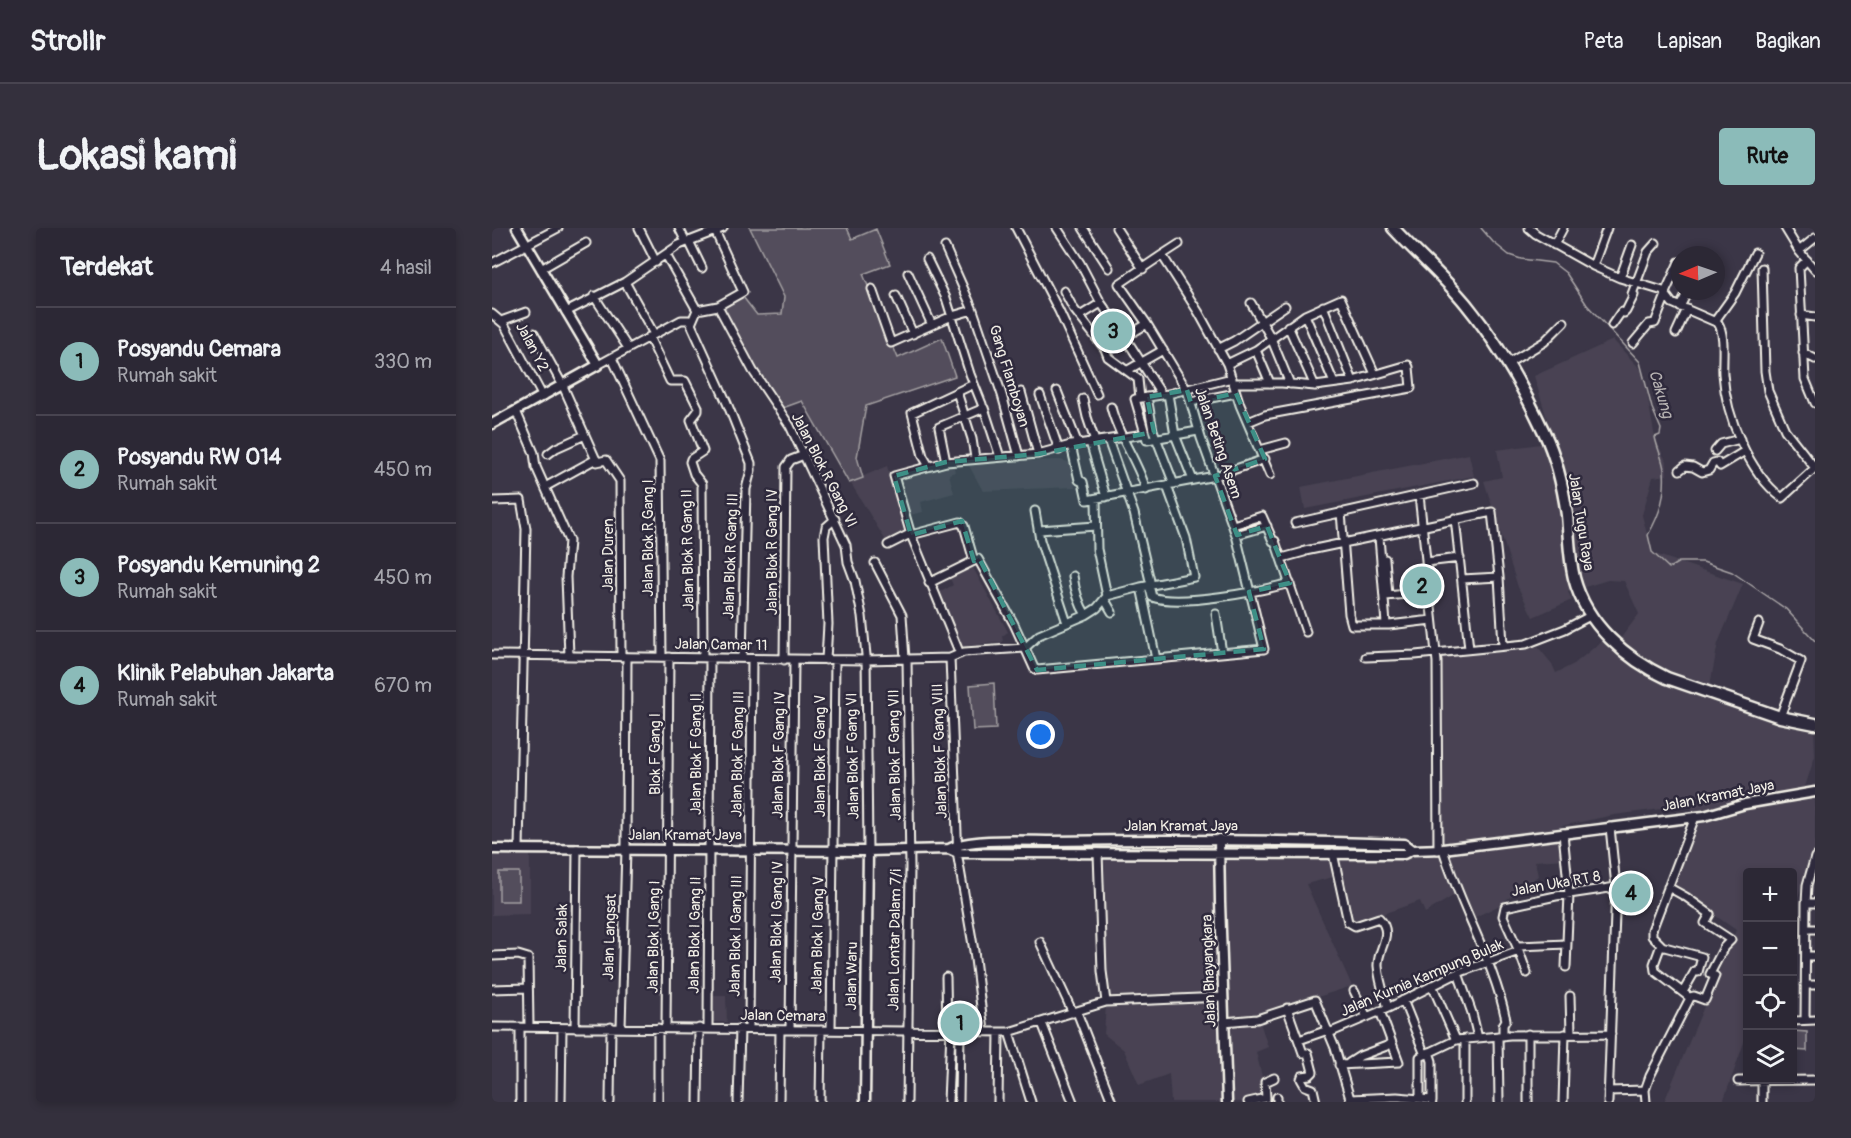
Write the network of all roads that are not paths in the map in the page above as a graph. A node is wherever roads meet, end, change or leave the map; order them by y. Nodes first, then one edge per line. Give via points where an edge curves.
1 (517, 228) edge
2 (558, 228) edge
3 (639, 228) edge
4 (679, 228) edge
5 (723, 228) edge
6 (1016, 228) edge
7 (1057, 228) edge
8 (1083, 228) edge
9 (1116, 228) edge
10 (1394, 228) edge
11 (1529, 228) edge
12 (1563, 228) edge
13 (1607, 228) edge
14 (1785, 228) edge
15 (713, 230) edge
16 (1815, 238) edge
17 (687, 241) junction
18 (586, 243) dead end
19 (1656, 243) dead end
20 (526, 244) junction
21 (1179, 244) dead end
22 (1554, 245) junction
23 (1632, 245) dead end
24 (945, 247) dead end
25 (1799, 251) junction
26 (1755, 253) dead end
27 (666, 255) junction
28 (1162, 255) junction
29 (927, 259) dead end
30 (1807, 260) junction
31 (656, 262) junction
32 (492, 263) edge
33 (1593, 266) junction
34 (702, 268) dead end
35 (1109, 268) dead end
36 (1143, 268) junction
37 (1762, 268) dead end
38 (541, 269) junction
39 (1815, 270) edge
40 (908, 273) dead end
41 (1620, 278) junction
42 (1671, 281) edge
43 (625, 282) junction
44 (1637, 283) junction
45 (872, 289) dead end
46 (1064, 291) dead end
47 (1666, 294) junction
48 (594, 296) junction
49 (896, 296) dead end
50 (1685, 300) edge
51 (1101, 303) junction
52 (1251, 303) dead end
53 (718, 306) junction
54 (1285, 306) dead end
55 (1323, 306) junction
56 (1683, 308) junction
57 (697, 310) junction
58 (974, 310) junction
59 (526, 312) dead end
60 (566, 312) junction
61 (492, 314) edge
62 (1305, 315) junction
63 (1801, 315) junction
64 (952, 316) junction
65 (1080, 316) junction
66 (1815, 316) edge
67 (501, 321) junction
68 (1715, 321) junction
69 (1262, 322) junction
70 (1564, 322) dead end
71 (691, 324) junction
72 (1147, 324) junction
73 (932, 325) junction
74 (1288, 326) junction
75 (1612, 326) dead end
76 (534, 333) dead end
77 (1676, 333) dead end
78 (912, 334) junction
79 (651, 336) junction
80 (1123, 337) junction
81 (1271, 338) junction
82 (1633, 343) dead end
83 (628, 348) junction
84 (1105, 349) junction
85 (1218, 349) junction
86 (1163, 350) junction
87 (1256, 350) junction
88 (1803, 353) junction
89 (612, 358) junction
90 (1815, 359) edge
91 (1142, 362) junction
92 (1227, 364) junction
93 (1507, 364) junction
94 (598, 365) junction
95 (1128, 370) junction
96 (1375, 374) junction
97 (1232, 381) junction
98 (1353, 381) junction
99 (1270, 383) junction
100 (1334, 383) junction
101 (974, 384) junction
102 (1290, 384) junction
103 (563, 386) junction
104 (1315, 386) junction
105 (1187, 390) junction
106 (1057, 391) dead end
107 (957, 392) junction
108 (1021, 392) dead end
109 (1236, 393) junction
110 (1097, 394) dead end
111 (1165, 395) junction
112 (1040, 396) dead end
113 (543, 397) junction
114 (1144, 398) junction
115 (1083, 399) dead end
116 (1191, 402) junction
117 (1815, 403) edge
118 (983, 406) junction
119 (1111, 407) dead end
120 (516, 411) junction
121 (964, 416) junction
122 (1248, 422) junction
123 (492, 424) edge
124 (1198, 431) junction
125 (1145, 434) junction
126 (585, 435) junction
127 (1175, 435) junction
128 (1123, 437) junction
129 (1156, 437) junction
130 (1740, 439) junction
131 (1108, 440) junction
132 (1093, 442) junction
133 (1286, 443) dead end
134 (1074, 445) junction
135 (1059, 450) junction
136 (1260, 450) junction
137 (1715, 451) dead end
138 (1745, 451) junction
139 (548, 454) dead end
140 (1038, 454) junction
141 (804, 455) junction
142 (1019, 456) junction
143 (1000, 457) junction
144 (975, 458) junction
145 (596, 459) junction
146 (1265, 459) junction
147 (946, 462) junction
148 (929, 466) junction
149 (1815, 468) edge
150 (1680, 470) dead end
151 (1270, 474) dead end
152 (1215, 476) junction
153 (1193, 480) junction
154 (1474, 483) dead end
155 (1170, 485) junction
156 (545, 487) junction
157 (1146, 490) junction
158 (1127, 492) junction
159 (1419, 495) junction
160 (1106, 497) junction
161 (1096, 500) junction
162 (492, 501) edge
163 (1035, 511) dead end
164 (1341, 512) junction
165 (1455, 518) junction
166 (834, 519) junction
167 (1295, 523) dead end
168 (1233, 525) junction
169 (1096, 526) junction
170 (1267, 526) junction
171 (1423, 527) junction
172 (1039, 530) junction
173 (910, 535) junction
174 (1236, 536) junction
175 (1381, 536) junction
176 (1345, 543) junction
177 (888, 545) dead end
178 (1282, 558) junction
179 (1460, 558) junction
180 (974, 561) junction
181 (1426, 562) junction
182 (875, 563) dead end
183 (1073, 576) dead end
184 (1499, 577) junction
185 (1462, 579) junction
186 (929, 583) junction
187 (1290, 583) junction
188 (1147, 586) junction
189 (1429, 592) junction
190 (1250, 593) junction
191 (1386, 596) junction
192 (1106, 598) junction
193 (1112, 612) dead end
194 (1216, 614) dead end
195 (1086, 615) junction
196 (1590, 616) junction
197 (1432, 621) junction
198 (1067, 623) junction
199 (1759, 623) dead end
200 (1386, 624) junction
201 (1306, 632) dead end
202 (1503, 645) junction
203 (1025, 648) junction
204 (1469, 649) junction
205 (1436, 652) junction
206 (1222, 653) junction
207 (960, 654) junction
208 (492, 655) edge
209 (525, 655) junction
210 (569, 656) junction
211 (624, 657) junction
212 (666, 657) junction
213 (1366, 657) dead end
214 (707, 658) junction
215 (742, 658) junction
216 (950, 658) junction
217 (752, 659) junction
218 (906, 659) junction
219 (1156, 659) junction
220 (784, 660) junction
221 (794, 660) junction
222 (826, 660) junction
223 (866, 660) junction
224 (835, 661) junction
225 (1780, 717) junction
226 (1815, 724) edge
227 (1815, 792) edge
228 (1695, 817) junction
229 (1610, 827) junction
230 (1563, 833) junction
231 (1220, 839) junction
232 (519, 844) junction
233 (492, 849) edge
234 (577, 849) junction
235 (626, 849) junction
236 (750, 849) junction
237 (955, 849) junction
238 (669, 850) junction
239 (709, 850) junction
240 (791, 850) junction
241 (1412, 850) junction
242 (1441, 850) junction
243 (833, 851) junction
244 (868, 851) junction
245 (910, 851) junction
246 (1219, 853) junction
247 (1333, 853) junction
248 (1098, 854) junction
249 (1815, 857) edge
250 (1813, 870) edge
251 (1616, 887) junction
252 (1668, 887) junction
253 (1569, 894) junction
254 (1806, 903) junction
255 (1815, 903) edge
256 (1503, 911) joint
257 (1806, 929) junction
258 (1815, 929) edge
259 (1040, 942) dead end
260 (1567, 944) junction
261 (1661, 946) junction
262 (1519, 949) junction
263 (492, 956) edge
264 (1806, 956) junction
265 (1815, 956) edge
266 (1486, 962) junction
267 (1566, 967) dead end
268 (1458, 973) junction
269 (1527, 973) dead end
270 (946, 977) dead end
271 (1432, 985) junction
272 (1805, 986) junction
273 (1815, 986) edge
274 (528, 988) junction
275 (492, 989) edge
276 (1354, 991) dead end
277 (1683, 992) junction
278 (1570, 996) dead end
279 (1223, 997) junction
280 (1690, 997) junction
281 (1403, 1000) junction
282 (1106, 1002) junction
283 (1287, 1008) junction
284 (1388, 1008) junction
285 (1380, 1011) junction
286 (1075, 1013) junction
287 (1367, 1017) junction
288 (1805, 1020) junction
289 (1815, 1020) edge
290 (1797, 1021) edge
291 (1224, 1022) junction
292 (1042, 1023) junction
293 (708, 1025) junction
294 (748, 1026) junction
295 (492, 1027) edge
296 (529, 1027) junction
297 (610, 1027) junction
298 (621, 1027) junction
299 (663, 1027) junction
300 (520, 1028) junction
301 (562, 1028) junction
302 (575, 1028) junction
303 (699, 1028) junction
304 (740, 1028) junction
305 (865, 1029) junction
306 (780, 1030) junction
307 (790, 1030) junction
308 (821, 1030) junction
309 (831, 1030) junction
310 (907, 1030) junction
311 (949, 1030) junction
312 (960, 1031) junction
313 (984, 1031) junction
314 (1328, 1031) junction
315 (999, 1032) junction
316 (1009, 1032) junction
317 (1528, 1034) junction
318 (1568, 1034) junction
319 (1611, 1034) junction
320 (1501, 1036) junction
321 (1478, 1038) junction
322 (1466, 1039) junction
323 (1299, 1040) junction
324 (1456, 1040) junction
325 (1392, 1044) junction
326 (1427, 1053) junction
327 (1348, 1064) junction
328 (1339, 1065) junction
329 (1274, 1078) dead end
330 (1797, 1080) edge
331 (1815, 1080) edge
332 (1738, 1081) dead end
333 (1743, 1081) edge
334 (1762, 1084) edge
335 (1645, 1090) junction
336 (1608, 1091) junction
337 (1316, 1099) edge
338 (1420, 1099) junction
339 (1351, 1100) edge
340 (1363, 1100) edge
341 (1397, 1100) edge
342 (1432, 1101) edge
343 (520, 1102) edge
344 (561, 1102) edge
345 (610, 1102) edge
346 (658, 1102) edge
347 (698, 1102) edge
348 (738, 1102) edge
349 (779, 1102) edge
350 (820, 1102) edge
351 (865, 1102) edge
352 (907, 1102) edge
353 (948, 1102) edge
354 (959, 1102) edge
355 (998, 1102) edge
356 (1031, 1102) edge
357 (1073, 1102) edge
358 (1112, 1102) edge
359 (1227, 1102) edge
360 (1248, 1102) edge
361 (1465, 1102) edge
362 (1499, 1102) edge
363 (1528, 1102) edge
364 (1563, 1102) edge
365 (1608, 1102) edge
366 (1646, 1102) edge
367 (1762, 1102) edge

1 - 20 street
2 - 20 street
3 - 31 street
4 - 17 street
5 - 15 street
6 - 110 street
7 - 51 street
8 - 35 street
9 - 36 street
10 - 93 main road, Jalan Tugu Raya via 1466,304
11 - 22 street
12 - 22 street
13 - 33 street
14 - 25 street
15 - 17 street
15 - 53 street via 743,291
16 - 25 street
17 - 27 street
17 - 34 street
18 - 38 street
19 - 44 street via 1648,252
20 - 32 street
20 - 38 street
21 - 28 street
22 - 33 street
23 - 41 street
24 - 58 street
25 - 30 street
26 - 68 street via 1735,293
27 - 31 street
27 - 57 street
28 - 36 street
28 - 85 street
29 - 64 street
30 - 39 street
30 - 63 street via 1799,268
31 - 43 street
33 - 41 street
36 - 72 street, Jalan Beting Asem via 1119,284
37 - 149 street via 1768,391 1785,430
38 - 60 street
40 - 73 street
41 - 44 street
42 - 47 street
43 - 48 street
43 - 79 street
44 - 47 street
44 - 75 street via 1626,311
45 - 78 street, Gang Flamboyan via 891,343
46 - 65 street
47 - 56 street
47 - 82 street via 1655,323 1649,324
48 - 60 street
48 - 83 street
49 - 78 street
50 - 56 street
51 - 65 street
51 - 80 street
52 - 69 street
53 - 57 street
53 - 141 street, Jalan Blok R Gang VI
54 - 69 street
55 - 62 street
55 - 96 street via 1340,298 1343,301
55 - 98 street
56 - 68 street
56 - 77 street
57 - 71 street
58 - 64 street, Gang Flamboyan
58 - 142 street, Gang Flamboyan
59 - 67 street
60 - 94 street
61 - 67 street, Jalan Y2
62 - 74 street
62 - 100 street
63 - 66 street
63 - 88 street
64 - 73 street, Gang Flamboyan
64 - 101 street
65 - 84 street
67 - 113 street, Jalan Y2
68 - 130 street via 1721,330 1728,409
69 - 81 street
69 - 85 street
70 - 93 street via 1544,342
71 - 79 street via 683,319
71 - 215 street, Jalan Blok R Gang III via 751,466 746,489
72 - 80 street
72 - 86 street, Jalan Beting Asem
73 - 78 street, Gang Flamboyan
74 - 81 street
74 - 104 street
76 - 103 street
79 - 83 street
79 - 214 street, Jalan Blok R Gang II via 670,381 685,381 698,407 691,420 703,451 690,462 702,484
80 - 84 street
80 - 91 street
81 - 87 street
81 - 102 street
83 - 89 street
84 - 95 street via 1108,357
85 - 92 street
86 - 91 street
86 - 105 street, Jalan Beting Asem
87 - 92 street
87 - 99 street
88 - 90 street
88 - 117 street via 1805,383
89 - 94 street
89 - 212 street, Jalan Blok R Gang I via 660,461
91 - 95 street
91 - 111 street
92 - 97 street
93 - 196 main road, Jalan Tugu Raya via 1554,453 1575,580
94 - 103 street
95 - 114 street via 1138,379
96 - 98 street
96 - 122 street via 1407,365 1412,388 1274,413
97 - 99 street
97 - 105 street
97 - 109 street
98 - 100 street
99 - 102 street
100 - 104 street
101 - 107 street
101 - 118 street
102 - 104 street
103 - 113 street
103 - 126 street
105 - 111 street
105 - 116 street, Jalan Beting Asem
106 - 134 street
107 - 121 street
107 - 148 street via 912,412
108 - 140 street
109 - 116 street
109 - 122 street
111 - 114 street
111 - 127 street
112 - 135 street
113 - 120 street
114 - 125 street via 1135,401
114 - 129 street
115 - 132 street
116 - 124 street, Jalan Beting Asem
118 - 121 street
118 - 143 street
119 - 128 street
120 - 123 street
120 - 156 street
121 - 144 street
121 - 147 street via 939,427
122 - 136 street
124 - 127 street
124 - 152 street, Jalan Beting Asem
125 - 128 street
125 - 129 street via 1147,440
126 - 139 street
126 - 145 street
127 - 129 street
127 - 153 street
128 - 131 street
128 - 157 street
129 - 155 street
130 - 137 street via 1723,443
130 - 138 street
131 - 132 street
131 - 158 street
132 - 134 street
132 - 160 street
133 - 136 street
134 - 135 street
134 - 161 street via 1085,498
135 - 140 street
136 - 146 street
138 - 149 street via 1781,498
138 - 150 street via 1720,466 1713,463 1709,470 1702,472 1685,466
140 - 142 street
141 - 166 street, Jalan Blok R Gang VI
141 - 220 street, Jalan Blok R Gang IV via 786,467
142 - 143 street
143 - 144 street
144 - 147 street
145 - 156 street
145 - 211 street, Jalan Duren via 605,459 621,484
146 - 151 street
146 - 152 street
147 - 148 street
148 - 173 street via 894,476
152 - 153 street
152 - 168 street, Jalan Beting Asem
153 - 155 street
154 - 159 street
155 - 157 street
155 - 188 street via 1194,577
156 - 210 street via 569,541
157 - 158 street
158 - 160 street
158 - 188 street
159 - 164 street
159 - 171 street
160 - 161 street
161 - 169 street
162 - 209 street via 522,502 526,529
163 - 172 street
164 - 167 street
164 - 176 street
165 - 171 street
165 - 179 street
165 - 184 street via 1492,512
166 - 222 street via 826,527 824,537
166 - 223 street, Jalan Blok R Gang VI via 846,543 855,581
168 - 170 street via 1261,515
168 - 174 street, Jalan Beting Asem
169 - 172 street
169 - 192 street
170 - 174 street
170 - 178 street
171 - 175 street
171 - 181 street
172 - 198 street
173 - 177 street
173 - 180 street via 960,522
173 - 186 street
174 - 190 street, Jalan Beting Asem
175 - 176 street
175 - 191 street
176 - 178 street
176 - 200 street via 1351,623
178 - 187 street
179 - 181 street
179 - 185 street
180 - 186 street
180 - 203 street via 981,562
181 - 189 street
182 - 218 street, Jalan Blok F Gang VII via 902,615
183 - 195 street via 1077,598
184 - 185 street
184 - 202 street
185 - 204 street
186 - 207 street
187 - 190 street
187 - 201 street
188 - 190 street via 1152,597 1167,601
188 - 192 street
188 - 219 street
189 - 191 street
189 - 197 street
190 - 206 street, Jalan Beting Asem via 1265,648
191 - 200 street
192 - 193 street
192 - 195 street
194 - 206 street
195 - 198 street
196 - 202 street via 1526,644
196 - 225 main road, Jalan Tugu Raya via 1626,654 1651,670
197 - 200 street
197 - 205 street
198 - 203 street via 1039,635
199 - 225 street via 1753,639 1801,661
202 - 204 street
203 - 207 street
203 - 219 street via 1037,670
204 - 205 street
205 - 213 street
205 - 242 street
206 - 219 street
207 - 216 street
208 - 209 street, Jalan Camar 11
209 - 210 street, Jalan Camar 11
209 - 232 street
210 - 211 street, Jalan Camar 11
211 - 212 street, Jalan Camar 11
211 - 235 street, Jalan Duren
212 - 214 street, Jalan Camar 11
212 - 238 street, Blok F Gang I
214 - 215 street, Jalan Camar 11
214 - 239 street, Jalan Blok F Gang II
215 - 217 street, Jalan Camar 11
216 - 218 street, Jalan Camar 11
216 - 237 street, Jalan Blok F Gang VIII
217 - 220 street, Jalan Camar 11
217 - 236 street, Jalan Blok F Gang III
218 - 223 street, Jalan Camar 11
218 - 245 street, Jalan Blok F Gang VII
220 - 221 street, Jalan Camar 11
221 - 222 street, Jalan Camar 11
221 - 240 street, Jalan Blok F Gang IV
222 - 224 street, Jalan Camar 11
223 - 224 street, Jalan Camar 11
223 - 244 street, Jalan Blok F Gang VI
224 - 243 street, Jalan Blok F Gang V
225 - 226 main road, Jalan Tugu Raya
227 - 228 street, Jalan Kramat Jaya
228 - 229 street, Jalan Kramat Jaya
228 - 252 street
229 - 230 street, Jalan Kramat Jaya
229 - 251 street
230 - 242 street, Jalan Kramat Jaya
230 - 253 street
231 - 237 street, Jalan Kramat Jaya
231 - 241 street, Jalan Kramat Jaya via 1404,844
231 - 246 street, Jalan Bhayangkara
232 - 233 street, Jalan Kramat Jaya
232 - 234 street, Jalan Kramat Jaya
234 - 235 street, Jalan Kramat Jaya
234 - 302 street, Jalan Salak
235 - 238 street, Jalan Kramat Jaya
235 - 298 street, Jalan Langsat
236 - 239 street, Jalan Kramat Jaya
236 - 240 street, Jalan Kramat Jaya
236 - 294 street, Jalan Blok I Gang III
237 - 245 street, Jalan Kramat Jaya
237 - 248 street, Jalan Kramat Jaya
237 - 313 street, Jalan Blok F Gang VIII
238 - 239 street, Jalan Kramat Jaya
238 - 299 street, Jalan Blok I Gang I
239 - 293 street, Jalan Blok I Gang II
240 - 243 street, Jalan Kramat Jaya
240 - 307 street, Jalan Blok I Gang IV
241 - 242 street, Jalan Kramat Jaya
241 - 247 street, Jalan Kramat Jaya via 1404,854
242 - 266 street
243 - 244 street, Jalan Kramat Jaya
243 - 309 street, Jalan Blok I Gang V
244 - 245 street, Jalan Kramat Jaya
244 - 305 street, Jalan Waru
245 - 310 street, Jalan Lontar Dalam 7/i
246 - 247 street, Jalan Kramat Jaya
246 - 248 street, Jalan Kramat Jaya
246 - 279 street, Jalan Bhayangkara
247 - 284 street via 1348,922 1355,926 1379,918 1384,924 1386,940 1378,954 1378,966
248 - 282 street
249 - 250 street
250 - 254 street
251 - 253 street, Jalan Uka RT 8
251 - 319 street
252 - 261 street via 1652,930
252 - 280 street via 1710,914 1705,923 1731,940 1710,974 1715,976 1705,1000
253 - 256 street, Jalan Uka RT 8 via 1510,905
253 - 260 street
254 - 255 street
254 - 257 street
256 - 262 street, Jalan Kurnia Kampung Bulak
257 - 258 street
257 - 264 street
259 - 286 street
260 - 262 street
260 - 267 street
261 - 277 street via 1654,971
261 - 277 street via 1702,957 1698,972
262 - 266 street, Jalan Kurnia Kampung Bulak
262 - 269 street
263 - 274 street via 528,958
264 - 265 street
264 - 272 street
266 - 268 street, Jalan Kurnia Kampung Bulak
266 - 320 street via 1504,1009 1506,1020
268 - 271 street, Jalan Kurnia Kampung Bulak
268 - 321 street
270 - 311 street
271 - 281 street, Jalan Kurnia Kampung Bulak
271 - 324 street
272 - 273 street
272 - 288 street
274 - 275 street
274 - 296 street
276 - 287 street
277 - 280 street
278 - 318 street
279 - 282 street, Jalan Cemara
279 - 291 street, Jalan Bhayangkara
280 - 335 street
281 - 284 street, Jalan Kurnia Kampung Bulak
281 - 326 street
282 - 286 street, Jalan Cemara
283 - 291 street via 1257,1019
283 - 314 street via 1313,999
283 - 323 street
284 - 285 street, Jalan Kurnia Kampung Bulak
285 - 287 street, Jalan Kurnia Kampung Bulak
285 - 325 street
286 - 292 street, Jalan Cemara
286 - 358 street
287 - 314 street, Jalan Kurnia Kampung Bulak
288 - 289 street
288 - 290 street
291 - 359 street, Jalan Bhayangkara
292 - 316 street, Jalan Cemara
292 - 357 street
293 - 303 street, Jalan Cemara
293 - 304 street, Jalan Cemara
294 - 304 street, Jalan Cemara
294 - 306 street, Jalan Cemara
295 - 300 street, Jalan Cemara
296 - 300 street, Jalan Cemara
296 - 301 street, Jalan Cemara
297 - 298 street, Jalan Cemara
297 - 302 street, Jalan Cemara
297 - 345 street
298 - 299 street, Jalan Cemara
299 - 303 street, Jalan Cemara
299 - 346 street, Jalan Blok I Gang I
300 - 343 street
301 - 302 street, Jalan Cemara
301 - 344 street
303 - 347 street
304 - 348 street
305 - 309 street, Jalan Cemara
305 - 310 street, Jalan Cemara
305 - 351 street, Jalan Waru
306 - 307 street, Jalan Cemara
306 - 349 street
307 - 308 street, Jalan Cemara
308 - 309 street, Jalan Cemara
308 - 350 street
310 - 311 street, Jalan Cemara
310 - 352 street, Jalan Lontar Dalam 7/i
311 - 312 street, Jalan Cemara
311 - 353 street
312 - 313 street, Jalan Cemara
312 - 354 street
313 - 315 street, Jalan Cemara
314 - 323 street, Jalan Kurnia Kampung Bulak
314 - 328 street
315 - 316 street, Jalan Cemara
315 - 355 street
316 - 356 street
317 - 318 street
317 - 320 street
317 - 363 street
318 - 319 street
318 - 364 street
319 - 336 street
320 - 321 street
320 - 362 street
321 - 322 street
322 - 324 street
322 - 361 street
323 - 337 street via 1303,1053 1308,1053 1313,1072 1301,1079 1311,1087
324 - 326 street
325 - 327 street
325 - 327 street via 1399,1062
326 - 338 street via 1420,1057
326 - 342 street via 1431,1061
327 - 328 street
328 - 339 street
329 - 360 street via 1264,1083 1265,1099
330 - 331 street
332 - 333 street
334 - 367 street
335 - 336 street
335 - 366 street
336 - 365 street
338 - 341 street
338 - 342 street
339 - 340 street
340 - 341 street

